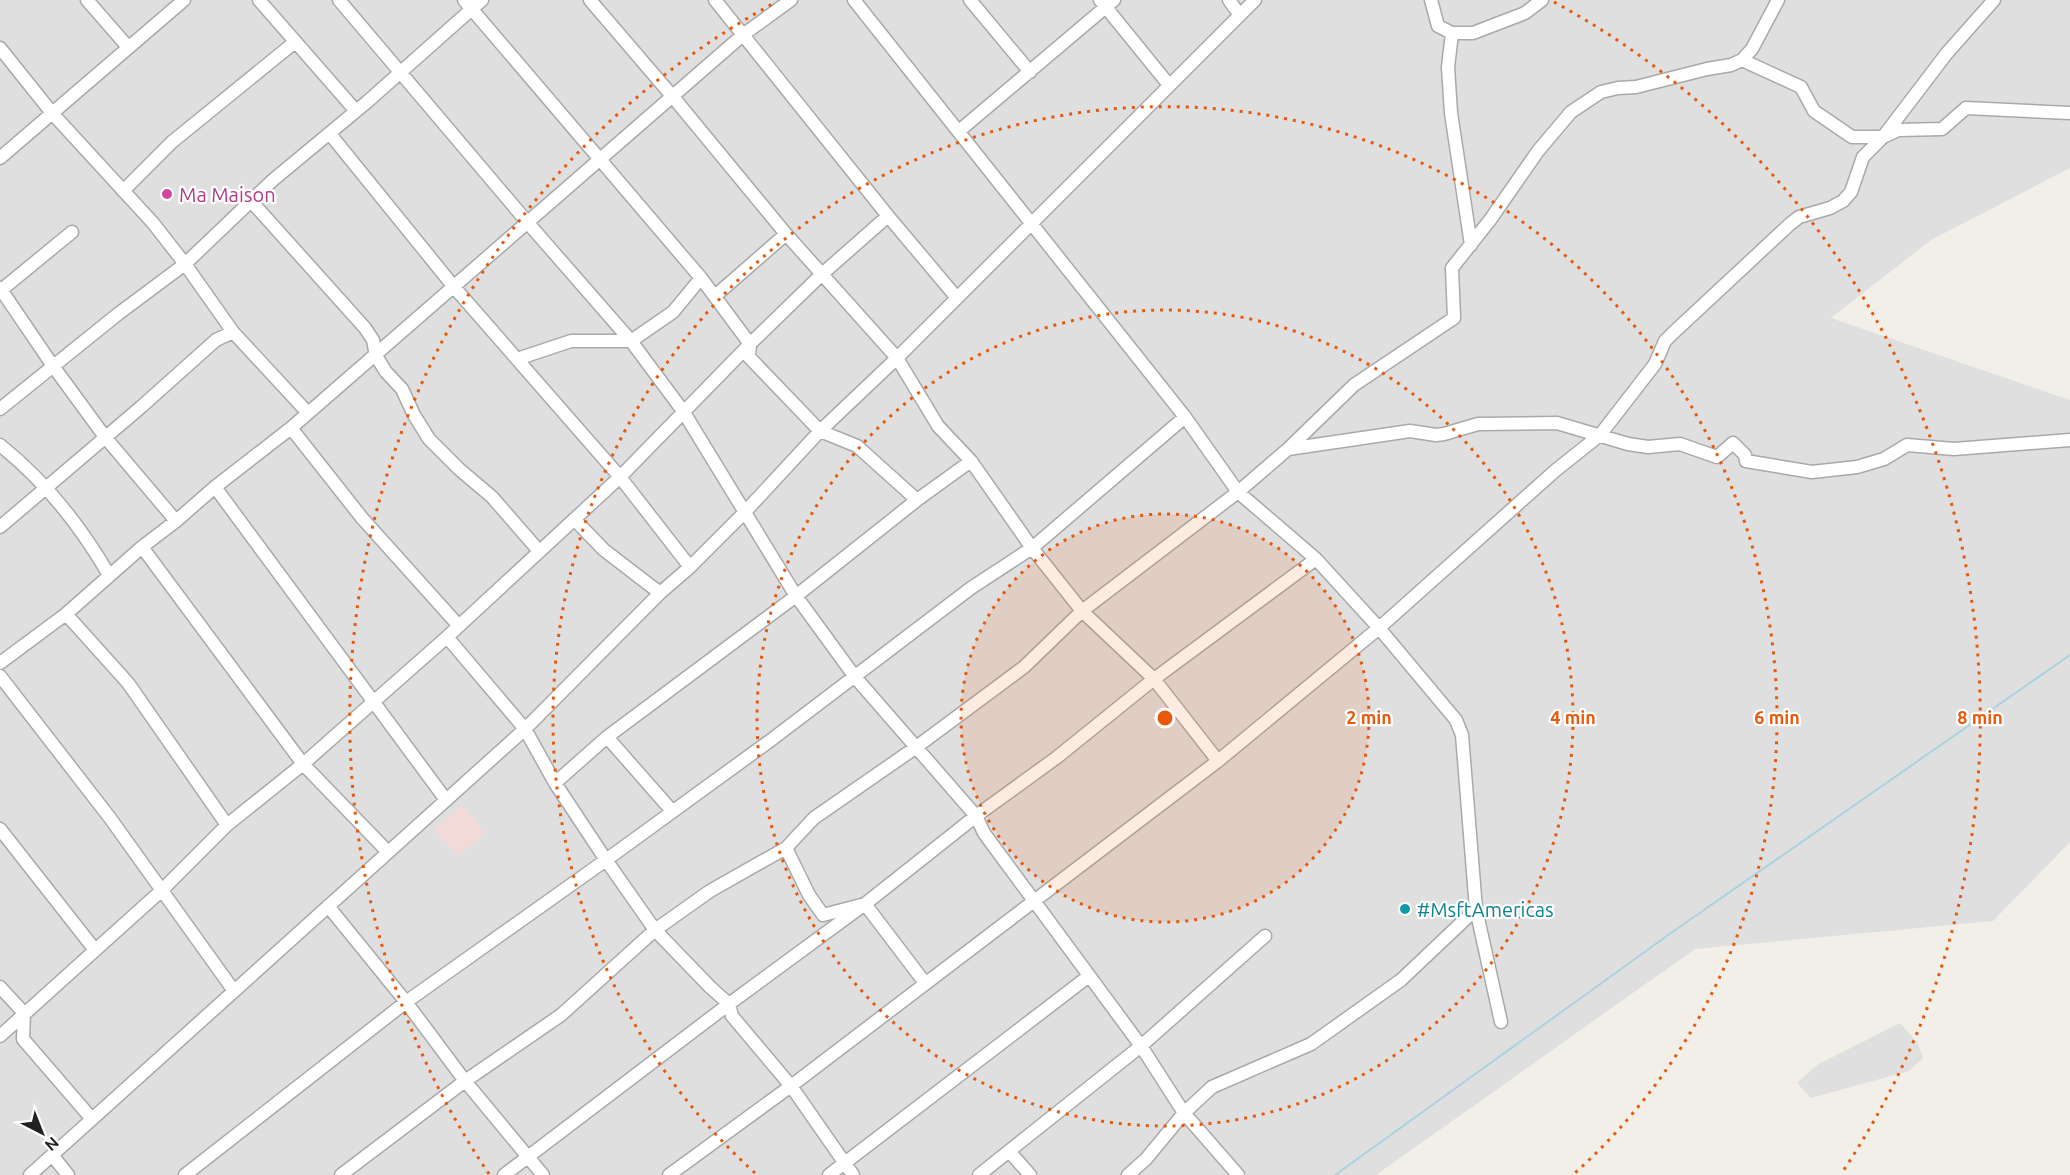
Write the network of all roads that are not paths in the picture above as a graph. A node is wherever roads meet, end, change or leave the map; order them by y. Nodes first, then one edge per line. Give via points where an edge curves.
1 (87, 0) edge
2 (184, 0) edge
3 (259, 0) edge
4 (339, 0) edge
5 (482, 0) edge
6 (590, 0) edge
7 (715, 0) edge
8 (791, 0) edge
9 (854, 0) edge
10 (970, 0) edge
11 (1229, 0) edge
12 (1255, 0) edge
13 (1431, 0) edge
14 (1542, 0) edge
15 (1778, 0) edge
16 (1994, 0) edge
17 (1107, 2) edge
18 (468, 5) edge
19 (1239, 14) junction
20 (1452, 33) junction
21 (744, 34) junction
22 (295, 42) junction
23 (128, 47) junction
24 (0, 48) edge
25 (1742, 60) junction
26 (1030, 72) junction
27 (399, 73) junction
28 (1169, 85) junction
29 (673, 97) junction
30 (356, 111) junction
31 (52, 113) junction
32 (2070, 113) edge
33 (958, 131) junction
34 (330, 134) junction
35 (1883, 137) junction
36 (0, 158) edge
37 (600, 159) junction
38 (123, 191) junction
39 (251, 201) junction
40 (888, 216) junction
41 (528, 224) junction
42 (1031, 224) junction
43 (72, 232) dead end
44 (786, 234) junction
45 (1471, 245) junction
46 (185, 264) junction
47 (821, 275) junction
48 (701, 278) junction
49 (454, 287) junction
50 (0, 290) edge
51 (715, 296) junction
52 (957, 298) junction
53 (233, 332) junction
54 (631, 340) junction
55 (750, 344) junction
56 (376, 356) junction
57 (897, 358) junction
58 (517, 359) junction
59 (53, 366) junction
60 (0, 409) edge
61 (683, 411) junction
62 (308, 413) junction
63 (1185, 417) junction
64 (291, 428) junction
65 (820, 431) junction
66 (1600, 435) junction
67 (105, 437) junction
68 (2070, 440) edge
69 (0, 445) edge
70 (1288, 448) junction
71 (971, 462) junction
72 (620, 477) junction
73 (215, 487) junction
74 (47, 488) junction
75 (1238, 492) junction
76 (917, 500) junction
77 (744, 513) junction
78 (574, 519) junction
79 (176, 521) junction
80 (0, 527) edge
81 (142, 547) junction
82 (1032, 548) junction
83 (539, 551) junction
84 (1316, 559) junction
85 (690, 567) junction
86 (109, 575) junction
87 (660, 593) junction
88 (796, 596) junction
89 (1082, 611) junction
90 (66, 614) junction
91 (459, 626) junction
92 (1379, 628) junction
93 (447, 638) junction
94 (0, 663) edge
95 (0, 676) edge
96 (855, 677) junction
97 (1154, 679) junction
98 (374, 703) junction
99 (525, 729) junction
100 (607, 737) junction
101 (915, 748) junction
102 (1218, 760) junction
103 (303, 764) junction
104 (555, 783) junction
105 (446, 800) junction
106 (672, 811) junction
107 (976, 816) junction
108 (227, 825) junction
109 (0, 829) edge
110 (786, 848) junction
111 (388, 852) junction
112 (606, 860) junction
113 (162, 890) junction
114 (1033, 900) junction
115 (865, 904) junction
116 (328, 906) junction
117 (1476, 909) junction
118 (656, 930) junction
119 (1264, 936) dead end
120 (95, 950) junction
121 (1089, 976) junction
122 (925, 983) junction
123 (0, 987) edge
124 (234, 991) junction
125 (406, 1002) junction
126 (729, 1004) junction
127 (24, 1013) junction
128 (1501, 1022) dead end
129 (0, 1036) edge
130 (1140, 1046) junction
131 (465, 1081) junction
132 (790, 1086) junction
133 (1184, 1113) junction
134 (92, 1119) junction
135 (1009, 1151) junction
136 (52, 1155) junction
137 (529, 1157) junction
138 (845, 1163) junction
139 (30, 1175) edge
140 (68, 1175) edge
141 (185, 1175) edge
142 (341, 1175) edge
143 (504, 1175) edge
144 (543, 1175) edge
145 (669, 1175) edge
146 (829, 1175) edge
147 (853, 1175) edge
148 (979, 1175) edge
149 (1029, 1175) edge
150 (1128, 1175) edge
151 (1238, 1175) edge

1 - 23 street
2 - 23 street
3 - 22 street
4 - 27 street
5 - 18 street
6 - 29 street
7 - 21 street
8 - 21 street
9 - 33 street
10 - 26 street
11 - 19 street
12 - 19 street
13 - 20 street via 1438,26
14 - 20 street via 1525,13 1473,33
15 - 25 street
16 - 35 street via 1947,53
17 - 26 street
17 - 28 street
18 - 27 street
18 - 37 street
19 - 28 street
20 - 45 street via 1448,67 1451,113
21 - 29 street
21 - 40 street
22 - 30 street
22 - 38 street via 172,142
23 - 31 street
24 - 31 street
25 - 35 street via 1801,87 1814,111 1852,136
25 - 45 street via 1636,87 1618,87 1586,100 1538,151
26 - 33 street
27 - 30 street
27 - 41 street
28 - 42 street
29 - 37 street
29 - 44 street
30 - 34 street
31 - 36 street
31 - 38 street
32 - 35 street via 1965,108 1942,129 1898,130
33 - 42 street
34 - 39 street
34 - 49 street
35 - 66 street via 1863,157 1844,201 1790,224 1665,341 1655,364
37 - 41 street
37 - 48 street
38 - 46 street
39 - 46 street
39 - 56 street via 365,328 373,340
40 - 47 street
40 - 52 street
41 - 49 street
41 - 54 street
42 - 52 street
42 - 63 street
43 - 50 street
44 - 47 street
44 - 51 street
45 - 70 street via 1452,268 1454,318 1354,385
46 - 53 street
46 - 59 street
47 - 55 street
47 - 57 street
48 - 51 street
48 - 54 street via 673,312
49 - 56 street
49 - 58 street
50 - 59 street
51 - 55 street
52 - 57 street
53 - 62 street
53 - 67 street via 216,340
54 - 58 street via 571,341
54 - 61 street
55 - 61 street
55 - 65 street via 749,357
56 - 62 street
56 - 83 street via 402,389 429,439 492,497
57 - 65 street
57 - 71 street via 938,426
58 - 72 street
59 - 60 street
59 - 67 street
61 - 72 street
61 - 77 street
62 - 64 street
63 - 75 street
63 - 82 street
64 - 73 street
64 - 91 street via 362,518
65 - 76 street via 857,446
65 - 77 street
66 - 68 street via 1648,447 1680,444 1717,457 1733,443 1746,461 1812,472 1857,467 1884,459 1907,445 1954,449
66 - 70 street via 1557,423 1487,423 1444,434 1410,431
66 - 92 street
67 - 74 street
67 - 79 street
69 - 74 street
70 - 75 street
71 - 76 street
71 - 82 street
72 - 78 street
72 - 85 street
73 - 79 street
73 - 98 street
74 - 80 street
74 - 86 street via 89,540
75 - 84 street
75 - 89 street
76 - 88 street
77 - 85 street
77 - 88 street
78 - 83 street
78 - 87 street via 604,550
79 - 81 street
81 - 86 street
81 - 103 street
82 - 89 street
82 - 96 street via 971,588
83 - 91 street
84 - 92 street
84 - 97 street
85 - 87 street
86 - 90 street
87 - 99 street
88 - 96 street
88 - 100 street
89 - 97 street
89 - 101 street via 1023,667
90 - 94 street
90 - 108 street via 128,683
91 - 93 street
92 - 102 street
92 - 117 street via 1460,727
93 - 98 street
93 - 99 street
95 - 113 street
96 - 101 street
96 - 106 street
97 - 102 street
97 - 107 street
98 - 103 street
98 - 105 street
99 - 104 street
99 - 105 street
100 - 104 street
100 - 106 street
101 - 107 street
101 - 110 street via 814,818
102 - 114 street
103 - 108 street
103 - 111 street
104 - 112 street
105 - 111 street
106 - 112 street
107 - 114 street
107 - 115 street
108 - 113 street
109 - 120 street
110 - 115 street via 823,915
110 - 118 street via 710,891
111 - 116 street
112 - 118 street
112 - 125 street
113 - 120 street
113 - 124 street
114 - 121 street
114 - 122 street
115 - 122 street
115 - 126 street
116 - 124 street
116 - 125 street
117 - 128 street
117 - 133 street via 1401,980 1311,1044 1212,1087
118 - 126 street
118 - 131 street via 561,1016
119 - 130 street
120 - 127 street
121 - 130 street
121 - 138 street
122 - 132 street
123 - 127 street
124 - 134 street
125 - 131 street
125 - 141 street
126 - 132 street via 732,1016
126 - 137 street
127 - 129 street
127 - 134 street via 23,1039
130 - 133 street
130 - 135 street
131 - 137 street
131 - 142 street
132 - 138 street
132 - 145 street
133 - 150 street
133 - 151 street
134 - 136 street
135 - 148 street
135 - 149 street
136 - 139 street
136 - 140 street
137 - 143 street
137 - 144 street
138 - 146 street
138 - 147 street

